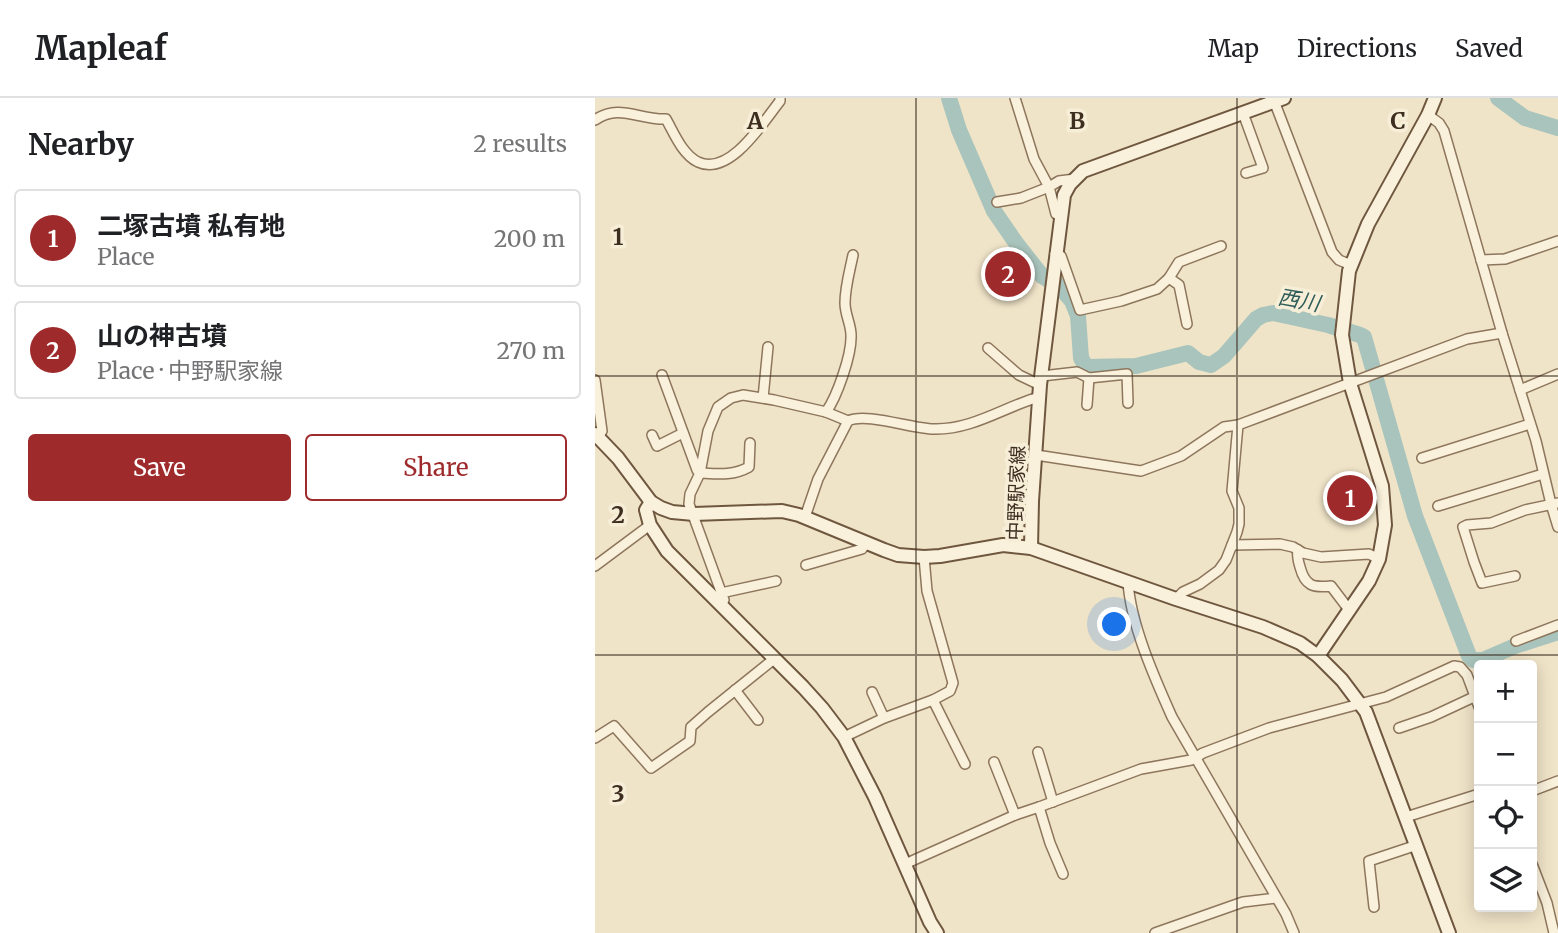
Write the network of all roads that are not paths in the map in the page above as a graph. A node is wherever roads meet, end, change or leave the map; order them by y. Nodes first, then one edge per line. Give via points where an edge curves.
1 (780, 98) edge
2 (1015, 98) edge
3 (1435, 98) edge
4 (1276, 99) edge
5 (1243, 113) junction
6 (1428, 115) junction
7 (595, 120) edge
8 (1246, 173) dead end
9 (1075, 179) junction
10 (1049, 187) junction
11 (997, 202) dead end
12 (1060, 215) junction
13 (1558, 241) edge
14 (1221, 246) dead end
15 (1055, 254) junction
16 (853, 255) dead end
17 (1481, 260) junction
18 (1351, 265) junction
19 (1169, 278) junction
20 (1187, 324) dead end
21 (1502, 333) junction
22 (768, 347) dead end
23 (988, 348) dead end
24 (1558, 374) edge
25 (662, 375) dead end
26 (1089, 378) junction
27 (595, 380) edge
28 (1356, 381) junction
29 (1040, 386) junction
30 (1520, 390) junction
31 (764, 398) junction
32 (1128, 403) dead end
33 (1087, 405) dead end
34 (826, 412) junction
35 (848, 421) junction
36 (1530, 424) junction
37 (1238, 425) junction
38 (683, 433) junction
39 (652, 435) dead end
40 (597, 436) edge
41 (750, 443) dead end
42 (1036, 455) junction
43 (1422, 458) dead end
44 (700, 473) junction
45 (1543, 474) junction
46 (651, 502) junction
47 (1554, 504) edge
48 (1438, 506) dead end
49 (694, 514) junction
50 (805, 517) junction
51 (650, 525) junction
52 (1558, 527) edge
53 (866, 543) junction
54 (1232, 545) junction
55 (1031, 548) junction
56 (1298, 550) junction
57 (924, 558) junction
58 (1379, 559) junction
59 (806, 565) dead end
60 (595, 566) edge
61 (1515, 576) dead end
62 (776, 581) dead end
63 (1128, 581) junction
64 (720, 599) junction
65 (1176, 599) junction
66 (1350, 611) junction
67 (1558, 625) edge
68 (1516, 641) dead end
69 (1318, 656) junction
70 (774, 659) junction
71 (735, 690) junction
72 (1474, 691) edge
73 (872, 692) dead end
74 (1474, 697) edge
75 (933, 700) junction
76 (1360, 703) junction
77 (884, 718) junction
78 (758, 720) dead end
79 (1399, 728) dead end
80 (844, 737) junction
81 (595, 738) edge
82 (1038, 752) dead end
83 (1195, 758) junction
84 (994, 762) dead end
85 (965, 764) dead end
86 (1558, 781) edge
87 (1537, 789) edge
88 (1474, 796) edge
89 (1053, 802) junction
90 (1039, 807) junction
91 (1015, 815) junction
92 (1406, 817) junction
93 (1417, 845) junction
94 (905, 864) junction
95 (1063, 874) dead end
96 (1537, 877) edge
97 (1276, 898) junction
98 (1374, 907) dead end
99 (1160, 932) edge
100 (937, 933) edge
101 (1294, 933) edge
102 (1449, 933) edge
103 (1554, 933) edge

1 - 7 street via 744,146 730,158 712,164 691,157 666,118 611,112
2 - 10 street via 1034,159
3 - 6 main road
4 - 5 main road
4 - 18 street via 1332,253
5 - 8 street via 1263,168
5 - 9 main road via 1083,171
6 - 17 street via 1444,131
6 - 18 main road via 1368,224
9 - 10 street
9 - 12 main road, 中野駅家線 via 1063,195
10 - 11 street
10 - 12 street
12 - 15 main road, 中野駅家線
13 - 17 street via 1505,259
14 - 19 street via 1179,262
15 - 19 street via 1062,257 1080,310 1157,289
15 - 29 main road, 中野駅家線
16 - 34 street via 845,300 850,348
17 - 21 street
18 - 28 main road via 1342,335
19 - 20 street via 1179,285
21 - 28 street via 1467,339
21 - 30 street
22 - 31 street
23 - 29 street via 1019,375
24 - 30 street
25 - 38 street
26 - 29 street via 1077,372
26 - 32 street via 1127,374
26 - 33 street
27 - 40 street via 601,431
28 - 37 street
28 - 58 main road via 1382,486 1385,525
29 - 35 street via 956,428 933,430 870,418
29 - 42 main road, 中野駅家線
30 - 36 street
31 - 34 street
31 - 44 street via 731,398 718,407
34 - 35 street
35 - 50 street via 818,479
36 - 43 street
36 - 45 street
37 - 42 street via 1224,427 1181,456 1141,471
37 - 54 street via 1232,491 1239,524
38 - 39 street via 657,446
38 - 44 street
40 - 46 main road
41 - 44 street via 749,467 729,474
42 - 55 main road, 中野駅家線
44 - 49 street via 690,494
45 - 47 street
45 - 48 street
46 - 49 main road via 672,512
46 - 51 main road via 646,510
47 - 52 street
47 - 61 street via 1463,527 1482,583
49 - 50 main road via 782,511
49 - 64 street
50 - 53 main road
51 - 60 street
51 - 64 main road via 667,551
53 - 57 main road via 898,555
53 - 59 street via 862,549
54 - 56 street via 1280,544
54 - 65 street via 1219,570
55 - 57 main road via 1003,545
55 - 63 main road, 中野駅家線
56 - 58 street via 1321,557 1369,554
56 - 66 street via 1306,582 1331,586
57 - 75 street via 927,591 954,683 950,691
58 - 66 main road
62 - 64 street
63 - 65 main road, 中野駅家線
63 - 83 street via 1136,624 1161,692
64 - 70 main road
65 - 69 main road, 中野駅家線 via 1263,627
66 - 69 main road
67 - 68 street
69 - 76 main road, 中野駅家線
70 - 71 street
70 - 80 main road
71 - 78 street
71 - 81 street via 691,727 690,741 651,768 614,726
72 - 76 street via 1467,675 1454,666
73 - 77 street
74 - 79 street
75 - 77 street
75 - 85 street
76 - 83 street via 1269,728
76 - 92 main road, 中野駅家線
77 - 80 street
80 - 94 main road
82 - 89 street
83 - 89 street via 1141,769
83 - 97 street
84 - 91 street
86 - 87 street
88 - 92 street
89 - 90 street
90 - 91 street
90 - 95 street
91 - 94 street
92 - 93 main road, 中野駅家線
93 - 98 street via 1369,861
93 - 102 main road, 中野駅家線
94 - 100 main road
96 - 103 street
97 - 99 street via 1243,902
97 - 101 street

